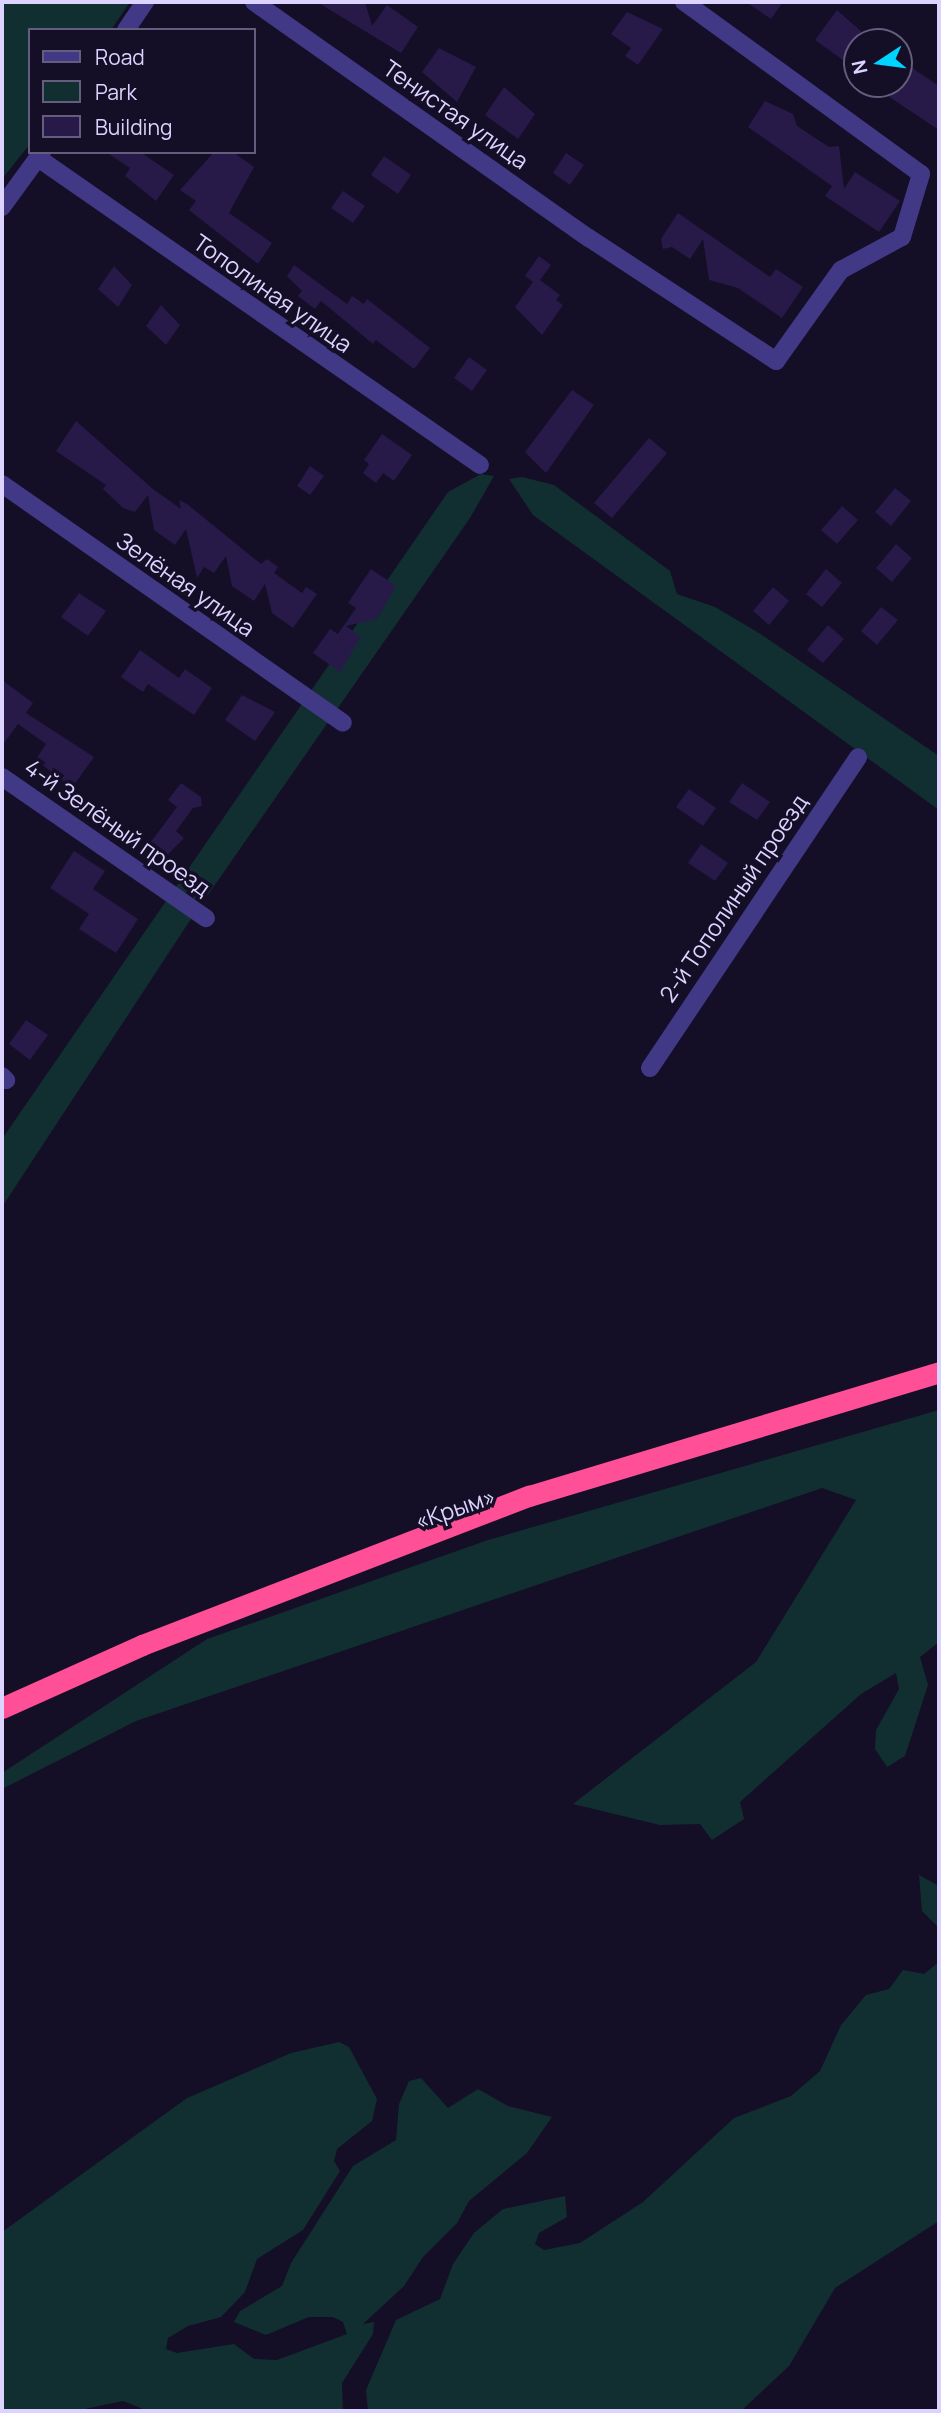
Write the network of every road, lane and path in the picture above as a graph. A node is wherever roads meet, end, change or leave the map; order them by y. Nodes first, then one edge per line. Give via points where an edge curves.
1 (145, 2) edge
2 (254, 2) edge
3 (684, 2) edge
4 (127, 28) edge
5 (40, 155) edge
6 (2, 207) edge
7 (480, 465) dead end
8 (2, 484) edge
9 (343, 723) dead end
10 (858, 757) dead end
11 (2, 777) edge
12 (206, 918) dead end
13 (650, 1068) dead end
14 (939, 1372) edge
15 (939, 1385) edge
16 (2, 1708) edge
17 (2, 1719) edge

1 - 4 street
2 - 3 street, Тенистая улица via 630,266 776,361 841,270 902,237 921,174
5 - 6 street
5 - 7 street, Тополиная улица via 401,415
8 - 9 street, Зелёная улица
10 - 13 street, 2-й Тополиный проезд
11 - 12 street, 4-й Зелёный проезд
14 - 16 highway via 529,1496 142,1645
15 - 17 highway, «Крым» via 461,1532 217,1627

